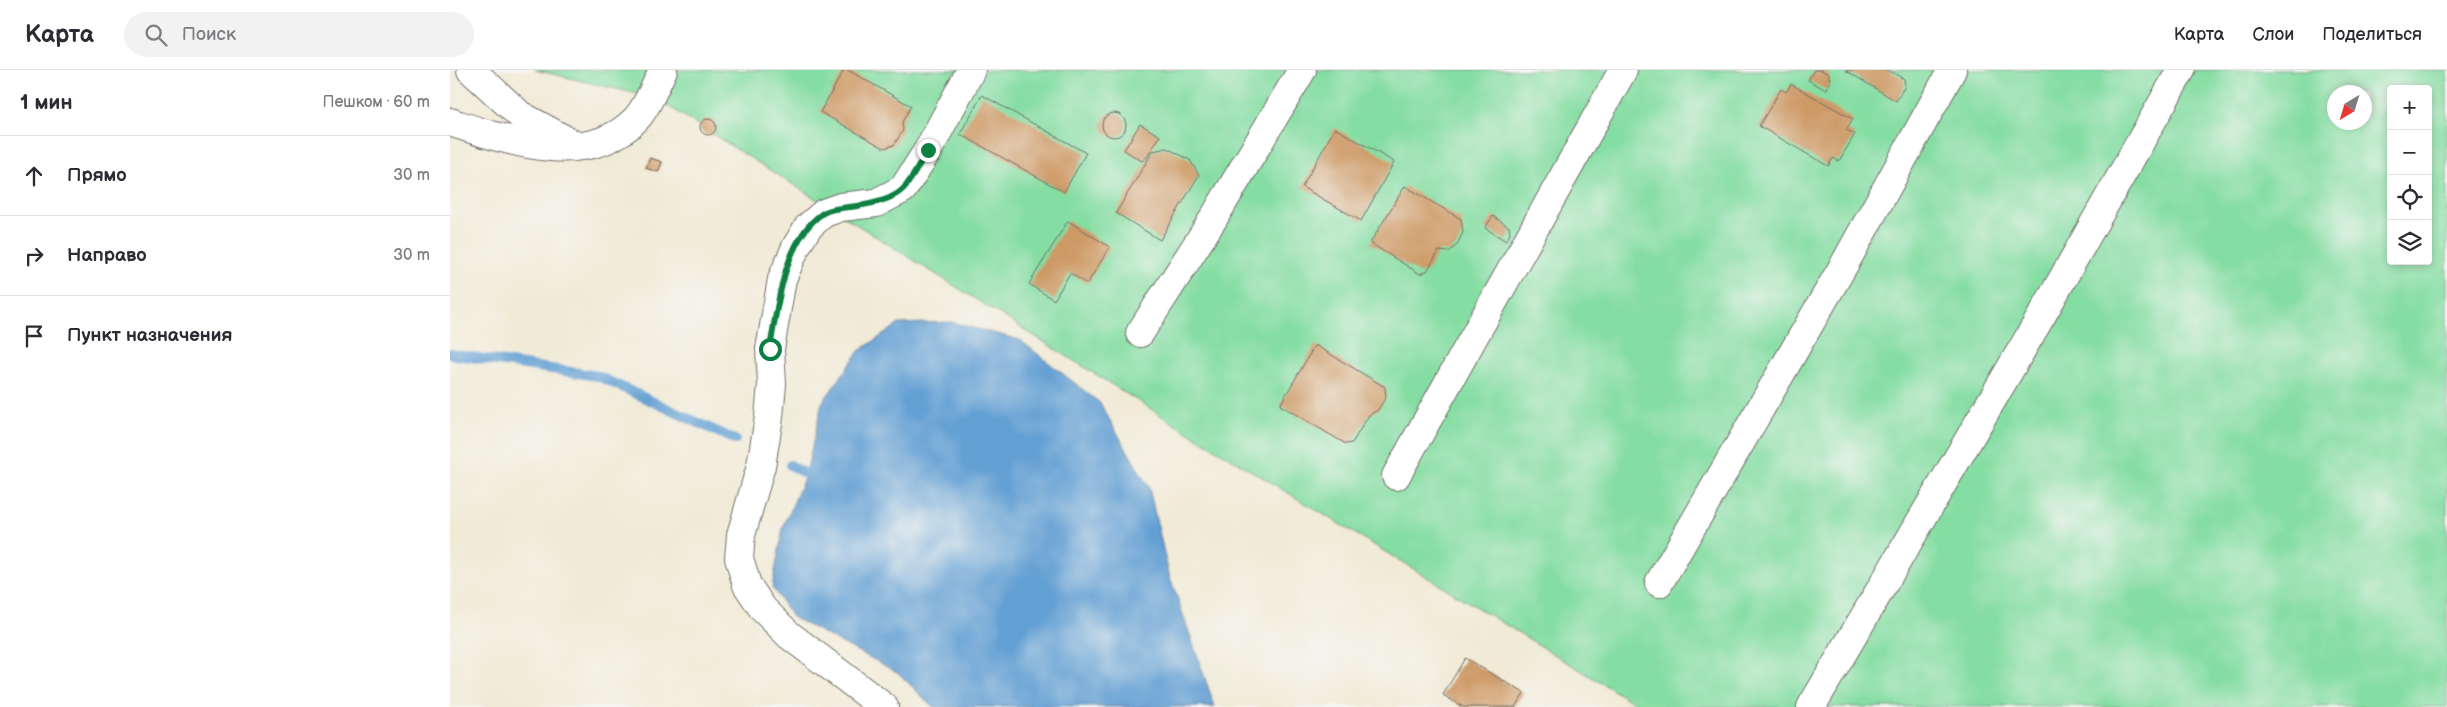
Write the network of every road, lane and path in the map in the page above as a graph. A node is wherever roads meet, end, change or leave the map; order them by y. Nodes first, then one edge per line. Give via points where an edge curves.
1 (471, 70) edge
2 (663, 70) edge
3 (971, 70) edge
4 (1302, 70) edge
5 (1623, 70) edge
6 (1952, 70) edge
7 (2181, 70) edge
8 (450, 122) edge
9 (577, 146) junction
10 (1140, 333) dead end
11 (1396, 476) dead end
12 (1659, 583) dead end
13 (884, 707) edge
14 (1811, 707) edge

1 - 9 street via 520,115
2 - 9 street via 636,120 603,142
3 - 13 street via 903,189 876,203 841,207 824,213 808,227 796,247 782,279 770,349 772,384 769,417 761,466 741,535 739,558 747,585 763,609 789,635
4 - 10 street
5 - 11 street
6 - 12 street via 1845,263
7 - 14 street via 2037,324
8 - 9 street via 538,147

